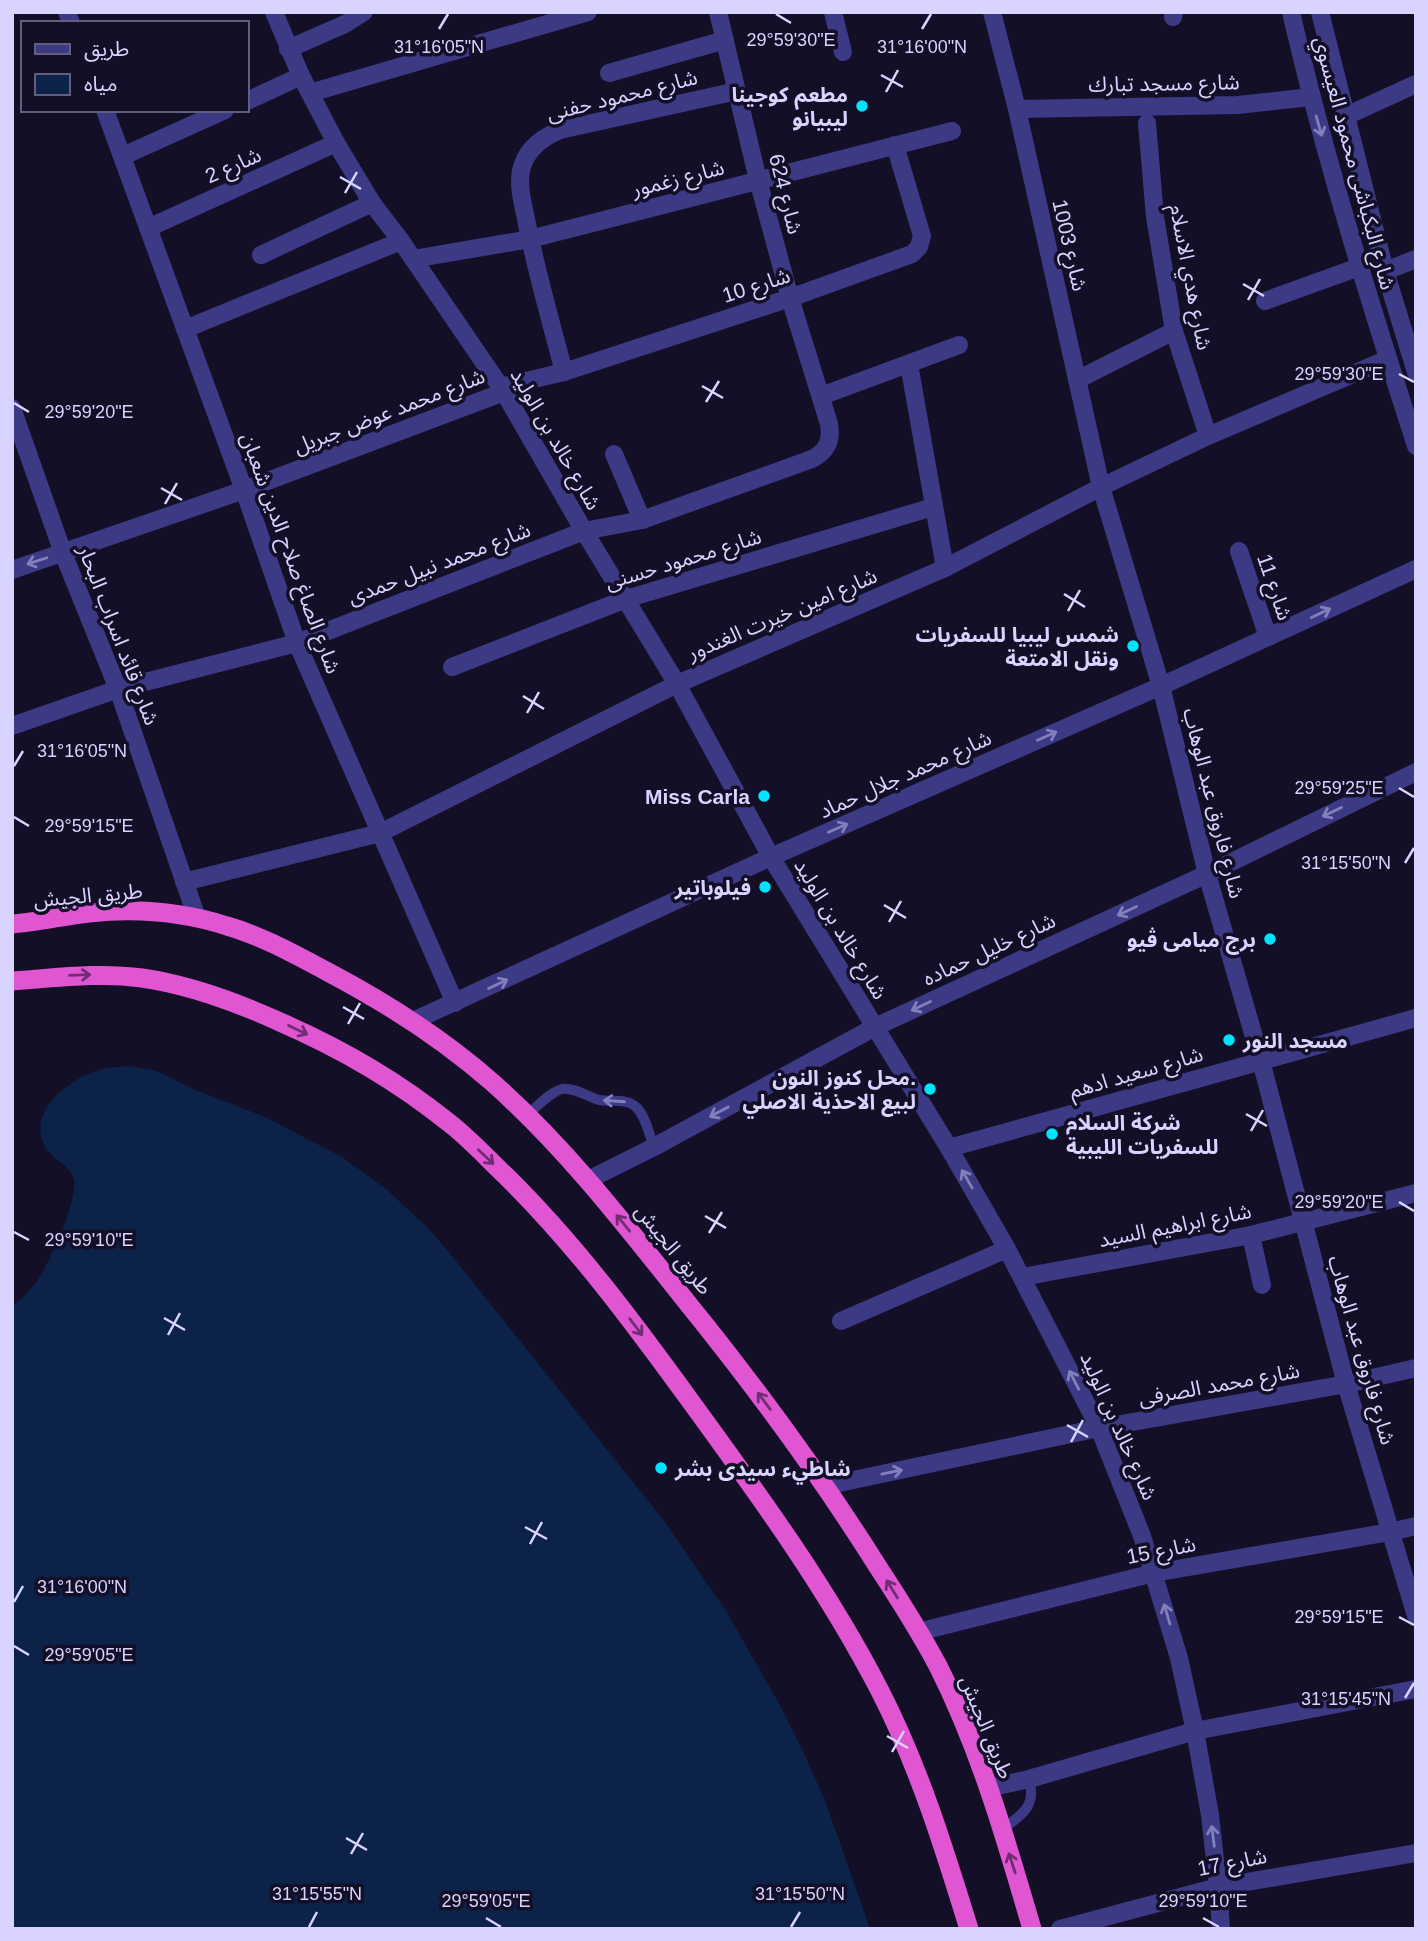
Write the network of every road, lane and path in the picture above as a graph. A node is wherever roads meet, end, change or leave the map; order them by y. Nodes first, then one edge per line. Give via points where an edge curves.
1 (274, 12) edge
2 (364, 12) edge
3 (587, 12) edge
4 (718, 12) edge
5 (833, 12) edge
6 (992, 12) edge
7 (1291, 12) edge
8 (1320, 12) edge
9 (343, 18) edge
10 (725, 40) junction
11 (288, 49) junction
12 (843, 52) dead end
13 (609, 73) dead end
14 (301, 76) junction
15 (1416, 84) edge
16 (737, 91) junction
17 (310, 93) junction
18 (1311, 97) junction
19 (248, 101) edge
20 (1017, 109) junction
21 (106, 112) edge
22 (221, 112) edge
23 (1346, 116) junction
24 (1147, 123) dead end
25 (952, 131) dead end
26 (336, 143) junction
27 (895, 145) junction
28 (123, 156) junction
29 (758, 180) junction
30 (372, 203) junction
31 (148, 228) junction
32 (530, 239) junction
33 (401, 241) junction
34 (261, 255) dead end
35 (1416, 259) edge
36 (413, 260) junction
37 (1359, 267) junction
38 (1385, 271) junction
39 (790, 298) junction
40 (1265, 301) dead end
41 (185, 329) junction
42 (1174, 331) junction
43 (959, 345) dead end
44 (1388, 359) junction
45 (909, 364) junction
46 (564, 372) junction
47 (1416, 372) edge
48 (1077, 380) junction
49 (502, 389) junction
50 (821, 396) junction
51 (12, 408) edge
52 (1208, 436) junction
53 (1416, 446) edge
54 (614, 454) dead end
55 (811, 459) joint
56 (1101, 488) junction
57 (244, 490) junction
58 (933, 507) junction
59 (642, 520) junction
60 (584, 531) junction
61 (1240, 551) dead end
62 (62, 553) junction
63 (945, 568) junction
64 (1416, 569) edge
65 (12, 570) edge
66 (626, 599) junction
67 (1268, 637) junction
68 (296, 643) junction
69 (452, 667) dead end
70 (677, 684) junction
71 (1161, 686) junction
72 (118, 689) junction
73 (12, 726) edge
74 (1416, 772) edge
75 (380, 833) junction
76 (771, 857) junction
77 (1207, 874) junction
78 (184, 882) junction
79 (197, 918) junction
80 (12, 924) edge
81 (12, 981) edge
82 (455, 1003) junction
83 (1416, 1018) edge
84 (413, 1021) junction
85 (875, 1027) junction
86 (1261, 1061) junction
87 (527, 1115) junction
88 (654, 1147) junction
89 (949, 1148) junction
90 (588, 1180) junction
91 (1416, 1193) edge
92 (1303, 1222) junction
93 (1251, 1235) junction
94 (1007, 1249) junction
95 (1023, 1277) junction
96 (1262, 1285) dead end
97 (841, 1321) dead end
98 (1416, 1368) edge
99 (1346, 1384) junction
100 (1099, 1429) junction
101 (825, 1486) junction
102 (1416, 1526) edge
103 (1390, 1532) junction
104 (1154, 1573) junction
105 (1416, 1616) edge
106 (918, 1632) junction
107 (1416, 1689) edge
108 (1195, 1731) junction
109 (1029, 1779) junction
110 (988, 1788) junction
111 (1001, 1830) junction
112 (1416, 1853) edge
113 (1219, 1887) junction
114 (969, 1929) edge
115 (1032, 1929) edge
116 (1060, 1929) edge
117 (1221, 1929) edge

1 - 11 street, شارع خالد بن الوليد
2 - 9 street
3 - 17 street
4 - 10 street, شارع 624
5 - 12 street
6 - 20 street, شارع 1003
7 - 18 street, شارع البكباشى محمود العيسوي
8 - 23 street, شارع البكباشى محمود العيسوي
9 - 11 street
10 - 13 street
10 - 16 street, شارع 624
11 - 14 street, شارع خالد بن الوليد
14 - 17 street, شارع خالد بن الوليد
14 - 19 street
15 - 23 street
16 - 29 street, شارع 624
16 - 32 street, شارع محمود حفنى via 545,136 529,151 521,169
17 - 26 street, شارع خالد بن الوليد
18 - 20 street, شارع مسجد تبارك via 1238,105
18 -> 37 street, شارع البكباشى محمود العيسوي
20 - 48 street, شارع 1003
21 - 28 street, شارع الصاغ صلاح الدين شعبان
22 - 28 street
23 - 38 street, شارع البكباشى محمود العيسوي
24 - 42 street, شارع هدي الاسلام via 1155,217
25 - 27 street, شارع زغمور
26 - 30 street, شارع خالد بن الوليد
26 - 31 street, شارع 2
27 - 29 street, شارع زغمور
27 - 39 street, شارع 10 via 922,236 919,247 901,259
28 - 31 street, شارع الصاغ صلاح الدين شعبان
29 - 32 street, شارع زغمور
29 - 39 street, شارع 624
30 - 33 street, شارع خالد بن الوليد
30 - 34 street
31 - 41 street, شارع الصاغ صلاح الدين شعبان
32 - 36 street, شارع زغمور
32 - 46 street, شارع محمود حفنى
33 - 36 street, شارع خالد بن الوليد
33 - 41 street
35 - 38 street
36 - 49 street, شارع خالد بن الوليد
37 - 40 street
37 - 44 street, شارع البكباشى محمود العيسوي
38 - 47 street, شارع البكباشى محمود العيسوي
39 - 46 street, شارع 10
39 - 50 street, شارع 624
41 - 57 street, شارع الصاغ صلاح الدين شعبان
42 - 48 street
42 - 52 street, شارع هدي الاسلام
43 - 45 street
44 - 52 street, شارع امين خيرت الغندور
44 - 53 street, شارع البكباشى محمود العيسوي
45 - 50 street
45 - 58 street
46 - 49 street, شارع 10
48 - 56 street, شارع 1003
49 - 57 street, شارع محمد عوض جبريل
49 - 60 street, شارع خالد بن الوليد
50 - 55 street, شارع 624 via 831,435 821,454
51 - 62 street, شارع قائد اسراب البحار
52 - 56 street, شارع امين خيرت الغندور
54 - 59 street
55 - 59 street, شارع محمد نبيل حمدى
56 - 63 street, شارع امين خيرت الغندور
56 - 71 street, شارع فاروق عبد الوهاب
57 - 62 street, شارع محمد عوض جبريل
57 - 68 street, شارع الصاغ صلاح الدين شعبان
58 - 63 street
58 - 66 street, شارع محمود حسنى
59 - 60 street, شارع محمد نبيل حمدى
60 - 66 street, شارع خالد بن الوليد
60 - 68 street, شارع محمد نبيل حمدى
61 - 67 street, شارع 11
62 -> 65 street, شارع محمد عوض جبريل
62 - 72 street, شارع قائد اسراب البحار
63 - 70 street, شارع امين خيرت الغندور
67 -> 64 street, شارع محمد جلال حماد
66 - 69 street, شارع محمود حسنى
66 - 70 street, شارع خالد بن الوليد
67 - 71 street, شارع محمد جلال حماد
68 - 72 street, شارع محمد نبيل حمدى
68 - 75 street, شارع الصاغ صلاح الدين شعبان
70 - 75 street, شارع امين خيرت الغندور
70 - 76 street, شارع خالد بن الوليد
76 -> 71 street, شارع محمد جلال حماد
71 - 77 street, شارع فاروق عبد الوهاب
72 - 73 street, شارع محمد نبيل حمدى
72 - 78 street, شارع قائد اسراب البحار
74 -> 77 street, شارع خليل حماده
75 - 78 street, شارع امين خيرت الغندور
75 - 82 street, شارع الصاغ صلاح الدين شعبان
82 -> 76 street, شارع محمد جلال حماد
76 - 85 street, شارع خالد بن الوليد
77 -> 85 street, شارع خليل حماده
77 - 86 street, شارع فاروق عبد الوهاب
78 - 79 street, شارع قائد اسراب البحار
79 - 80 highway, طريق الجيش via 117,911
79 - 84 highway, طريق الجيش via 284,949
81 -> 114 highway via 81,975 140,978 198,990 260,1013 327,1044 410,1094 450,1123 517,1186 579,1255 656,1354 770,1511 856,1646 919,1779
82 - 84 street, شارع محمد جلال حماد
83 - 86 street, شارع سعيد ادهم
84 - 87 highway, طريق الجيش
85 -> 88 street, شارع خليل حماده
85 - 89 street, شارع خالد بن الوليد
86 - 89 street, شارع سعيد ادهم
86 - 92 street, شارع فاروق عبد الوهاب
88 -> 87 lane via 640,1112 627,1102 562,1089
87 - 90 highway, طريق الجيش
88 - 90 street, شارع خليل حماده
94 -> 89 street, شارع خالد بن الوليد
101 -> 90 highway, طريق الجيش via 728,1354
91 - 92 street, شارع ابراهيم السيد
92 - 93 street, شارع ابراهيم السيد
92 - 99 street, شارع فاروق عبد الوهاب
93 - 95 street, شارع ابراهيم السيد
93 - 96 street
94 - 95 street, شارع خالد بن الوليد
94 - 97 street
100 -> 95 street, شارع خالد بن الوليد
98 - 99 street, شارع محمد الصرفى
99 - 100 street, شارع محمد الصرفى
99 - 103 street, شارع فاروق عبد الوهاب
101 -> 100 street, شارع محمد الصرفى
100 - 104 street, شارع خالد بن الوليد
106 -> 101 highway, طريق الجيش
102 - 103 street, شارع 15
103 - 104 street, شارع 15
103 - 105 street, شارع فاروق عبد الوهاب
104 - 106 street, شارع 15
108 -> 104 street, شارع خالد بن الوليد
106 - 110 highway, طريق الجيش via 952,1695
107 - 108 street
108 - 109 street
113 -> 108 street, شارع خالد بن الوليد
109 - 110 street
109 - 111 lane via 1032,1793 1027,1810
110 - 111 highway, طريق الجيش
115 -> 111 highway, طريق الجيش
112 - 113 street, شارع 17
113 - 116 street, شارع 17
113 - 117 street, شارع خالد بن الوليد

